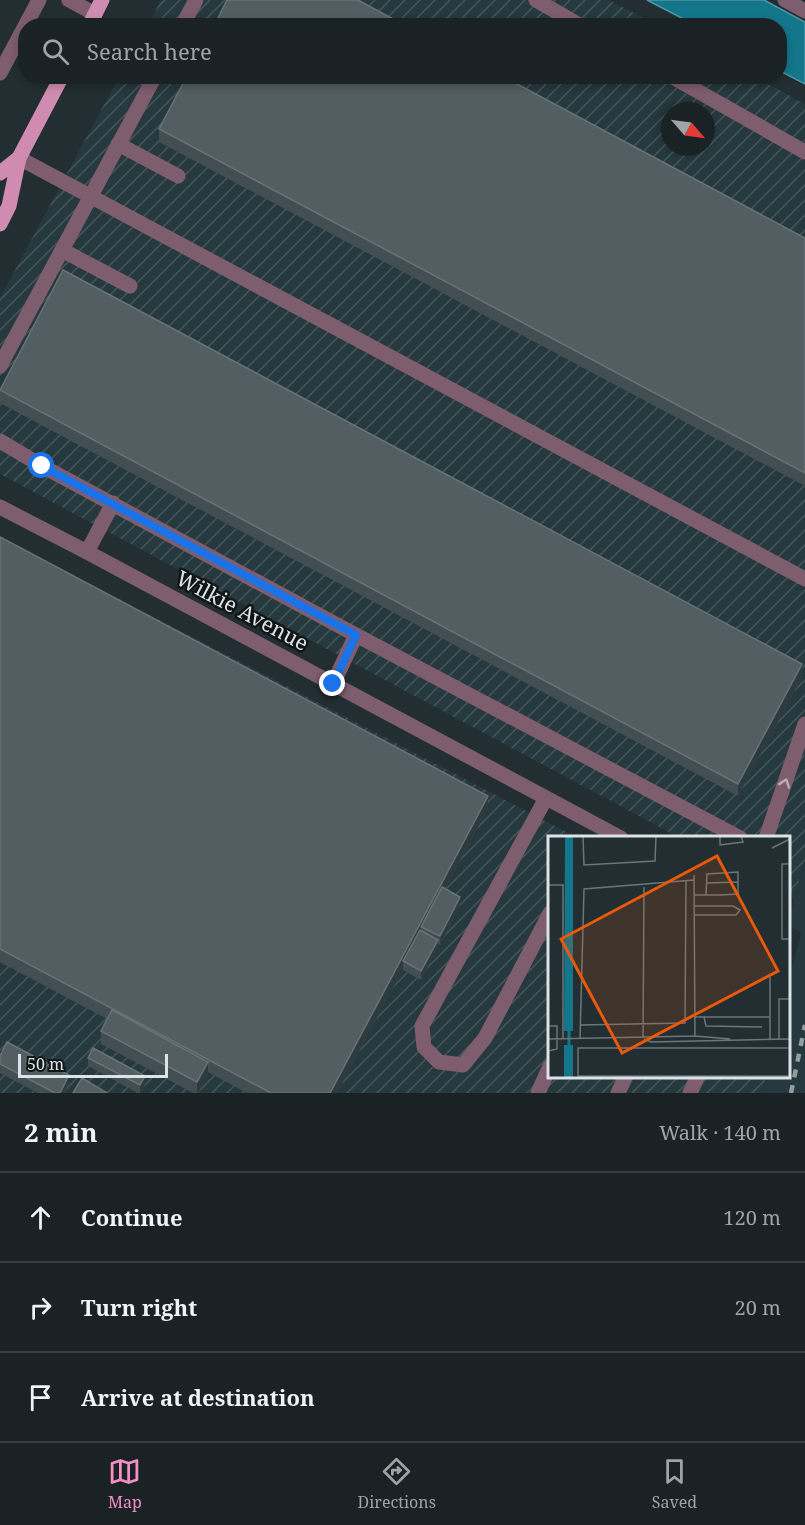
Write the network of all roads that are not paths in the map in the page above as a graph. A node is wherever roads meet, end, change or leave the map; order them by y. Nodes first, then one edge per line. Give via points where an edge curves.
1 (39, 0) edge
2 (69, 0) edge
3 (102, 0) edge
4 (196, 0) edge
5 (536, 0) edge
6 (785, 0) edge
7 (805, 11) edge
8 (29, 18) edge
9 (90, 18) edge
10 (93, 18) edge
11 (186, 18) edge
12 (567, 18) edge
13 (18, 39) edge
14 (0, 73) edge
15 (58, 84) edge
16 (151, 84) edge
17 (685, 84) edge
18 (118, 144) junction
19 (805, 152) edge
20 (19, 158) junction
21 (0, 173) edge
22 (178, 176) dead end
23 (0, 194) edge
24 (90, 196) junction
25 (0, 224) edge
26 (62, 250) junction
27 (130, 286) dead end
28 (0, 366) edge
29 (0, 441) edge
30 (113, 503) junction
31 (0, 507) edge
32 (87, 552) junction
33 (805, 579) edge
34 (356, 635) junction
35 (333, 684) junction
36 (805, 724) edge
37 (546, 798) junction
38 (593, 831) edge
39 (613, 836) edge
40 (736, 836) edge
41 (767, 836) edge
42 (548, 917) edge
43 (548, 1070) edge
44 (626, 1078) edge
45 (698, 1078) edge
46 (538, 1093) edge
47 (618, 1093) edge
48 (690, 1093) edge

1 - 8 street
2 - 9 street
3 - 10 main road
4 - 11 street
5 - 12 street
6 - 7 street
13 - 14 street
15 - 20 main road
16 - 18 street
17 - 19 street
18 - 22 street
18 - 24 street
20 - 21 main road
20 - 23 main road
20 - 24 street
20 - 25 main road via 9,206
24 - 26 street
24 - 33 street
26 - 27 street
26 - 28 street
29 - 30 street
30 - 32 street
30 - 34 street
31 - 32 street, Wilkie Avenue
32 - 35 street, Wilkie Avenue
34 - 35 street
34 - 40 street
35 - 37 street, Wilkie Avenue
41 -> 36 street
37 - 38 street, Wilkie Avenue
37 - 42 street via 422,1026 424,1047 439,1062 463,1065 485,1038
38 - 39 street, Wilkie Avenue
43 - 46 street
44 - 47 street
45 - 48 street

